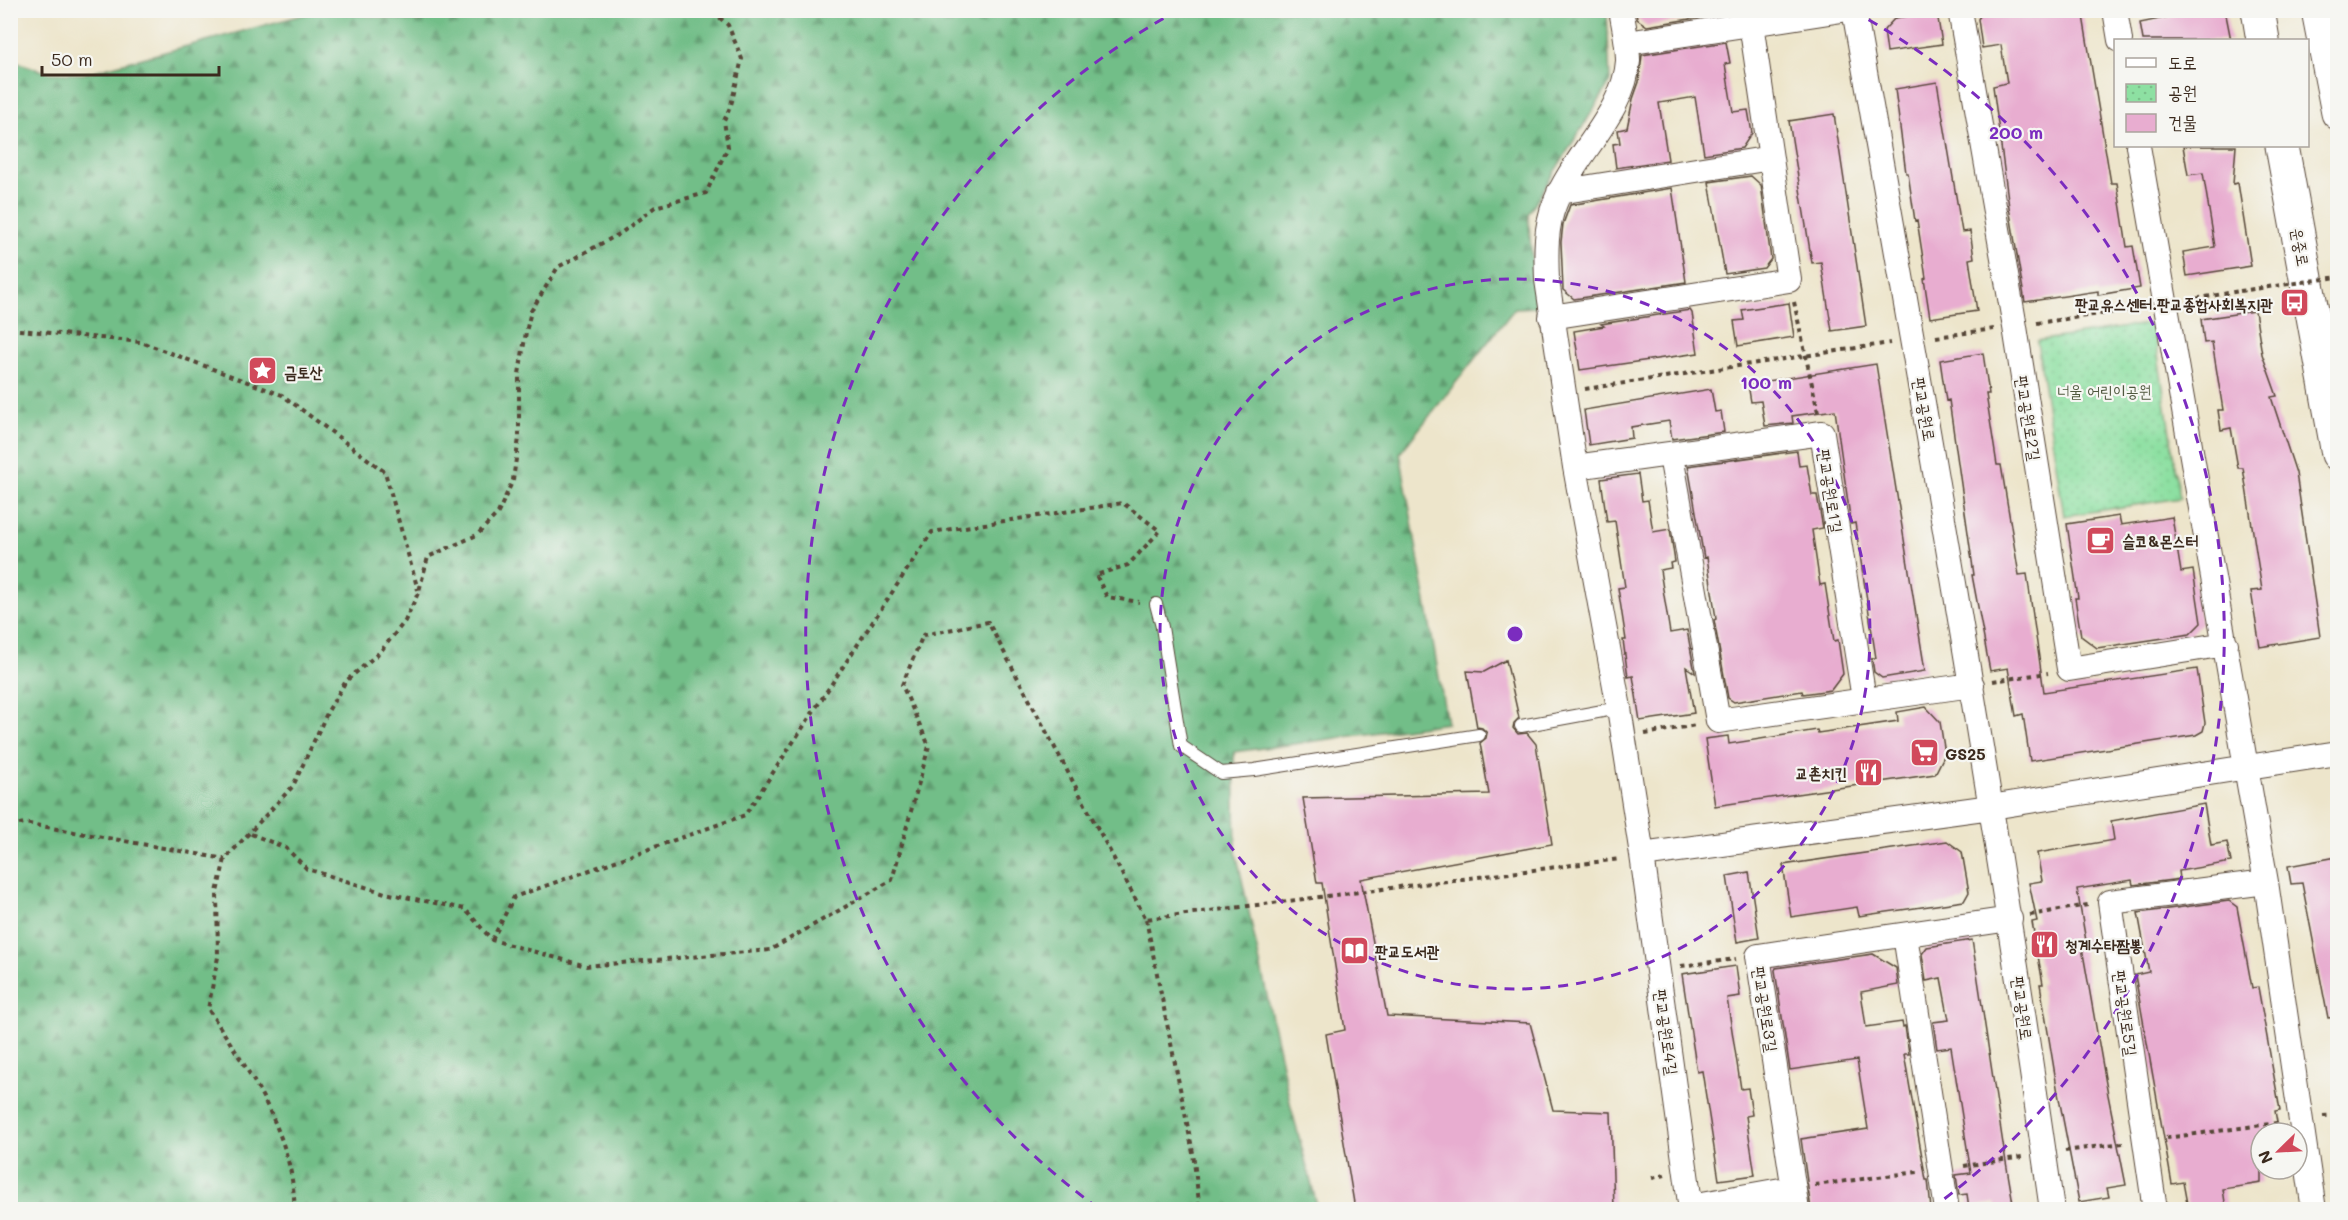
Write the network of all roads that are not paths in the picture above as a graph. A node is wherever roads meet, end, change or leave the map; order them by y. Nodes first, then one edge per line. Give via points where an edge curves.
1 (1621, 10) edge
2 (1842, 10) edge
3 (1854, 10) edge
4 (1960, 10) edge
5 (2115, 10) edge
6 (2258, 10) edge
7 (2318, 10) edge
8 (1750, 17) edge
9 (2120, 39) edge
10 (2263, 39) edge
11 (1627, 43) junction
12 (2337, 113) edge
13 (2138, 147) edge
14 (2282, 147) edge
15 (1771, 158) junction
16 (1560, 192) junction
17 (1551, 317) junction
18 (2337, 454) edge
19 (1671, 456) junction
20 (1575, 467) junction
21 (1156, 604) road end
22 (2226, 644) junction
23 (1972, 684) junction
24 (1864, 699) junction
25 (1618, 708) junction
26 (1521, 726) dead end
27 (1479, 735) dead end
28 (2337, 753) edge
29 (2246, 767) junction
30 (1991, 807) junction
31 (1642, 855) junction
32 (2266, 882) junction
33 (2010, 919) junction
34 (1905, 935) junction
35 (1795, 1199) edge
36 (1691, 1208) edge
37 (1947, 1209) edge
38 (2052, 1209) edge
39 (2155, 1209) edge
40 (2314, 1209) edge

1 - 11 street
2 - 8 street
3 - 23 street, 판교공원로
4 - 22 street, 판교공원로2길 via 2069,669
5 - 9 street
6 - 10 main road
7 - 12 main road
8 - 11 street
8 - 15 street
11 - 16 street via 1623,84
13 - 22 street
14 - 18 main road, 운중로
15 - 16 street
15 - 17 street via 1790,280
16 - 17 street via 1554,204 1546,255
17 - 20 street
19 - 20 street, 판교공원로1길
19 - 24 street via 1718,721
19 - 24 street, 판교공원로1길 via 1822,433
20 - 25 street
21 - 27 lane via 1181,746 1221,773
22 - 29 street
23 - 24 street
23 - 30 street, 판교공원로
25 - 26 lane
25 - 31 street
28 - 29 street
29 - 30 street
29 - 32 street
30 - 31 street
30 - 33 street, 판교공원로
31 - 36 street, 판교공원로4길
32 - 39 street, 판교공원로5길 via 2109,902
32 - 40 street
33 - 34 street, 판교공원로3길
33 - 38 street, 판교공원로
34 - 35 street, 판교공원로3길 via 1758,956
34 - 37 street
35 - 36 street

